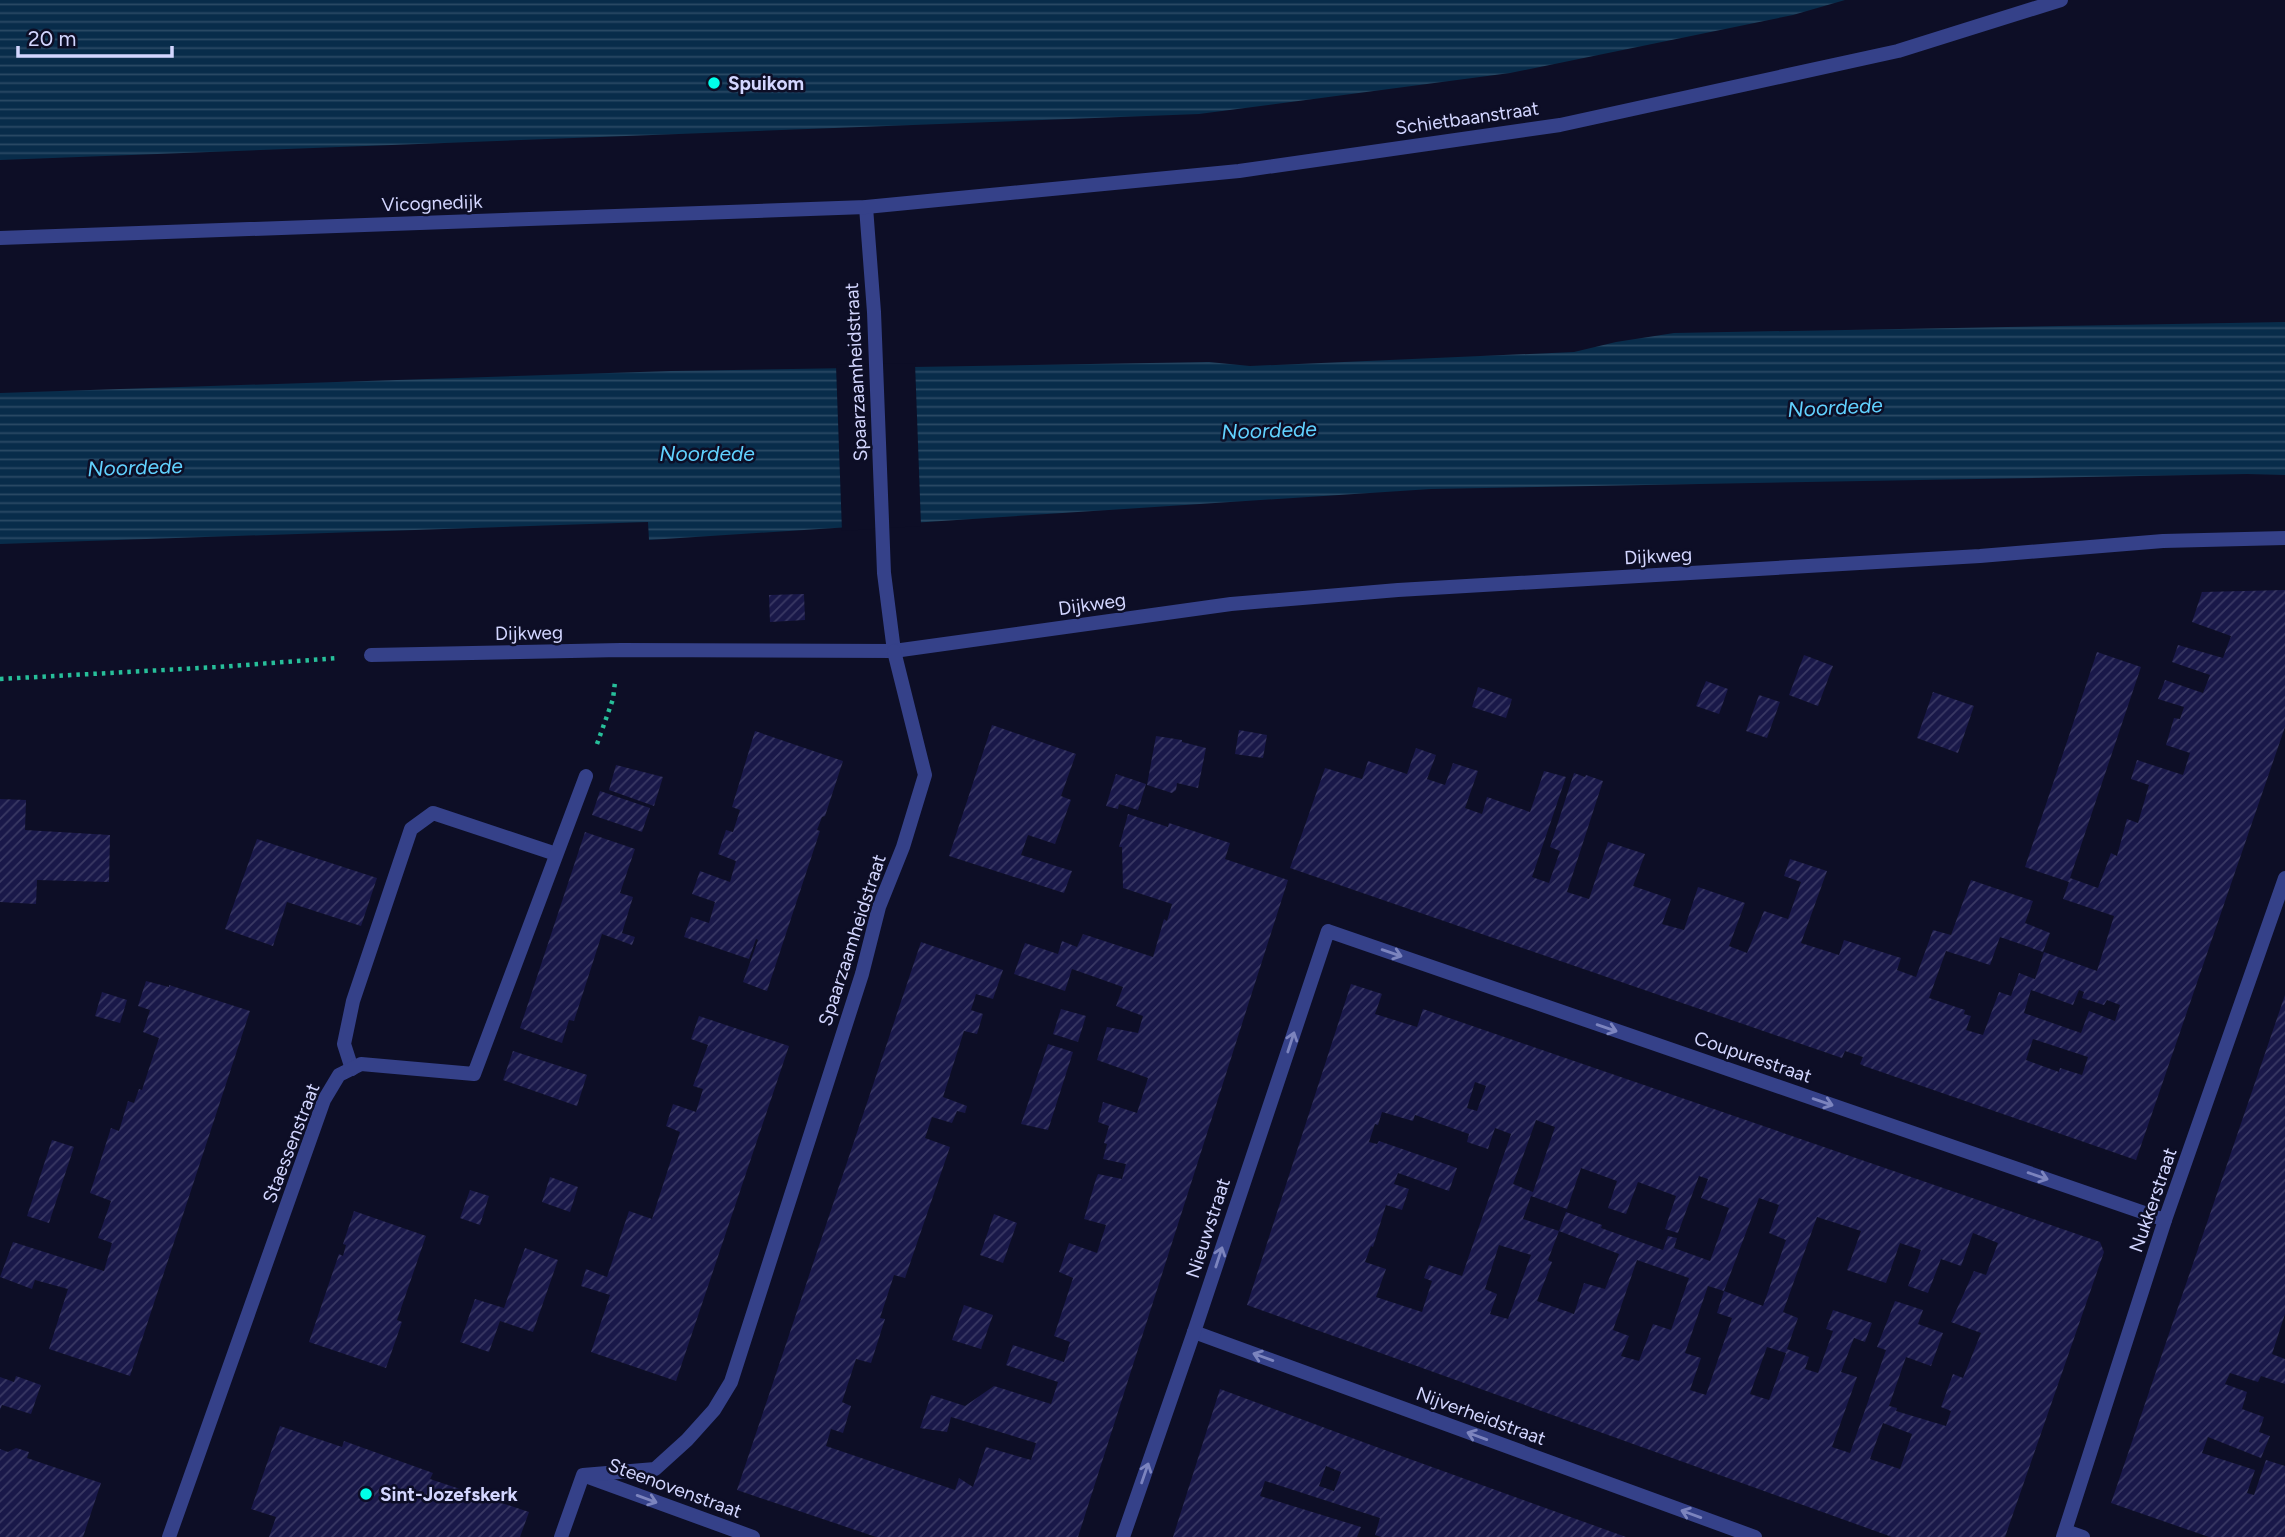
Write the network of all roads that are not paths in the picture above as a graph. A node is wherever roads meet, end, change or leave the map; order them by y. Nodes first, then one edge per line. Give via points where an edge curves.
1 (2062, 0) edge
2 (866, 206) junction
3 (0, 238) edge
4 (2285, 538) edge
5 (894, 651) junction
6 (372, 655) road end
7 (586, 776) road end
8 (556, 854) junction
9 (2285, 878) edge
10 (1328, 931) joint
11 (352, 1069) junction
12 (2165, 1220) junction
13 (1194, 1332) junction
14 (583, 1475) junction
15 (2064, 1534) edge
16 (169, 1537) edge
17 (561, 1537) edge
18 (753, 1537) edge
19 (1123, 1537) edge
20 (1755, 1537) edge
21 (2083, 1537) edge

1 - 2 street, Schietbaanstraat via 1898,51 1560,125 1239,171
2 - 3 street, Vicognedijk
2 - 5 street, Spaarzaamheidstraat via 884,573
4 - 5 street, Dijkweg via 2189,540 1356,593 1231,604
5 - 6 street, Dijkweg
5 - 14 street, Spaarzaamheidstraat via 925,775 879,907 862,974 731,1382 714,1410 655,1469
7 - 8 street
8 - 11 street via 474,1074 361,1064
8 - 11 street via 433,813 411,829 353,1001 344,1044
9 - 12 street, Nukkerstraat
10 -> 12 street, Coupurestraat
13 -> 10 street, Nieuwstraat
11 - 16 street, Staessenstraat via 339,1075 324,1100
12 - 15 street, Nukkerstraat
19 -> 13 street, Nieuwstraat
20 -> 13 street, Nijverheidstraat
14 - 17 street
14 -> 18 street, Steenovenstraat
15 - 21 street

